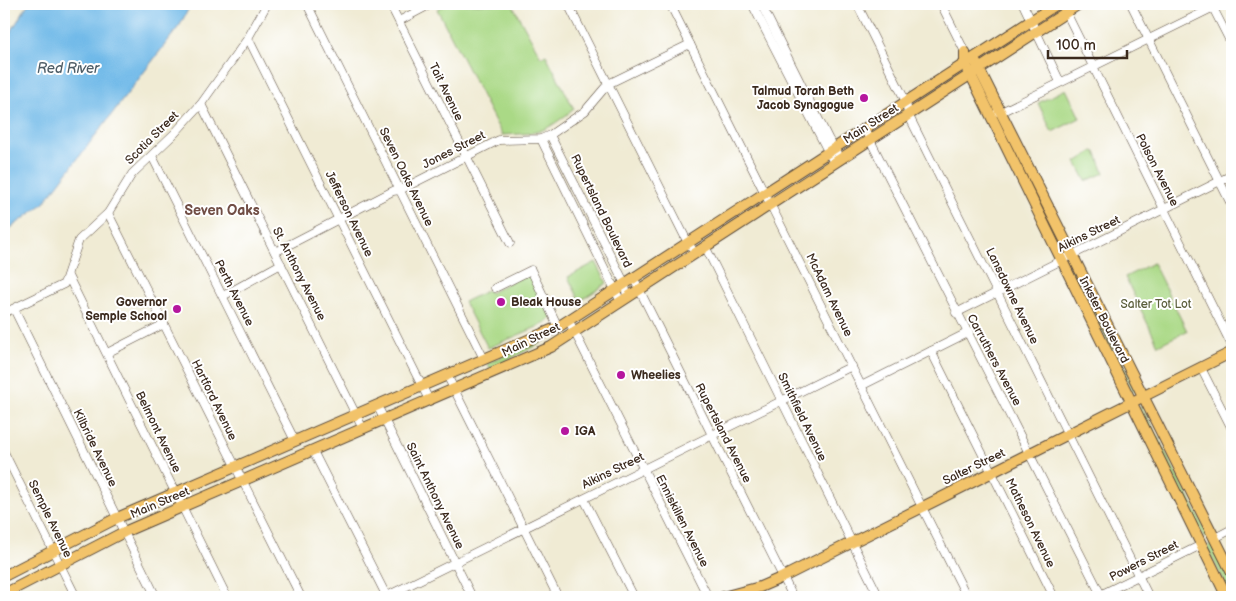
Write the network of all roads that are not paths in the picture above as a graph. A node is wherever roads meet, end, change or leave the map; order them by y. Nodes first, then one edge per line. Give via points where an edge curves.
1 (267, 4) edge
2 (308, 4) edge
3 (390, 4) edge
4 (431, 4) edge
5 (568, 4) edge
6 (670, 4) edge
7 (752, 4) edge
8 (761, 4) edge
9 (857, 4) edge
10 (942, 4) edge
11 (1023, 4) edge
12 (1057, 4) edge
13 (1079, 4) edge
14 (1131, 4) edge
15 (1215, 5) edge
16 (1064, 8) edge
17 (1031, 20) junction
18 (399, 21) junction
19 (1035, 32) junction
20 (248, 38) junction
21 (1148, 39) junction
22 (690, 44) junction
23 (1232, 45) edge
24 (968, 58) junction
25 (1093, 67) junction
26 (975, 71) junction
27 (1060, 82) junction
28 (608, 84) junction
29 (906, 102) junction
30 (201, 104) junction
31 (988, 112) junction
32 (1002, 112) junction
33 (908, 114) junction
34 (550, 135) junction
35 (869, 137) junction
36 (541, 139) junction
37 (831, 150) junction
38 (152, 156) junction
39 (466, 156) junction
40 (837, 160) junction
41 (1232, 175) edge
42 (1220, 181) junction
43 (400, 190) junction
44 (764, 193) junction
45 (771, 204) junction
46 (1232, 206) edge
47 (1164, 209) junction
48 (108, 213) junction
49 (338, 218) junction
50 (510, 243) dead end
51 (688, 243) junction
52 (704, 246) junction
53 (275, 252) junction
54 (695, 253) junction
55 (1074, 254) junction
56 (1060, 261) junction
57 (281, 264) junction
58 (68, 276) junction
59 (629, 282) junction
60 (495, 288) dead end
61 (616, 290) junction
62 (639, 290) junction
63 (997, 291) junction
64 (223, 296) junction
65 (624, 300) junction
66 (14, 309) junction
67 (4, 313) edge
68 (956, 313) junction
69 (569, 321) junction
70 (164, 324) junction
71 (558, 327) junction
72 (574, 332) junction
73 (969, 332) junction
74 (541, 334) junction
75 (1232, 346) edge
76 (931, 351) junction
77 (538, 352) junction
78 (1232, 352) edge
79 (107, 353) junction
80 (484, 359) junction
81 (852, 366) junction
82 (1201, 368) junction
83 (447, 375) junction
84 (422, 386) junction
85 (862, 386) junction
86 (455, 389) junction
87 (1144, 396) junction
88 (429, 400) junction
89 (782, 401) junction
90 (1132, 402) junction
91 (377, 405) junction
92 (356, 415) junction
93 (384, 419) junction
94 (1232, 428) edge
95 (363, 429) junction
96 (317, 431) junction
97 (1068, 434) junction
98 (712, 435) junction
99 (295, 441) junction
100 (314, 451) junction
101 (4, 452) edge
102 (1030, 453) junction
103 (290, 460) junction
104 (235, 467) junction
105 (643, 469) junction
106 (992, 472) junction
107 (242, 480) junction
108 (175, 493) junction
109 (584, 498) junction
110 (182, 507) junction
111 (922, 507) junction
112 (118, 518) junction
113 (524, 528) junction
114 (1232, 529) edge
115 (124, 532) junction
116 (1215, 538) junction
117 (852, 542) junction
118 (1201, 545) junction
119 (53, 550) junction
120 (455, 562) junction
121 (59, 563) junction
122 (1232, 573) edge
123 (4, 576) edge
124 (1138, 576) junction
125 (783, 577) junction
126 (4, 594) edge
127 (1100, 596) edge
128 (76, 597) edge
129 (156, 597) edge
130 (227, 597) edge
131 (300, 597) edge
132 (386, 597) edge
133 (472, 597) edge
134 (558, 597) edge
135 (634, 597) edge
136 (708, 597) edge
137 (724, 597) edge
138 (793, 597) edge
139 (879, 597) edge
140 (967, 597) edge
141 (1054, 597) edge
142 (1149, 597) edge
143 (1227, 597) edge

1 - 20 street, Scotia Street
2 - 43 street, Seven Oaks Avenue
3 - 18 street, Tait Avenue
4 - 18 street
5 - 28 street
6 - 22 street, McAdam Avenue
7 - 37 street
8 - 37 street
9 - 29 street, Lansdowne Avenue
10 - 24 street, Inkster Boulevard
11 - 17 street
12 - 17 main road, Main Street
13 - 16 main road, Main Street
14 - 21 street
15 - 21 street
15 - 23 street
16 - 19 main road, Main Street
16 - 25 street, Polson Avenue
17 - 19 street
17 - 24 main road, Main Street
18 - 39 street, Tait Avenue
19 - 26 main road, Main Street
19 - 27 street
20 - 30 street, Scotia Street
20 - 49 street, Jefferson Avenue
21 - 25 street
21 - 42 street
22 - 28 street, Jones Street
22 - 44 street, McAdam Avenue
24 - 26 main road, Inkster Boulevard
24 - 29 main road, Main Street
25 - 27 street
25 - 47 street, Polson Avenue
26 - 31 main road, Inkster Boulevard
26 - 32 main road, Inkster Boulevard
26 - 33 main road, Main Street
27 - 32 street
28 - 34 street, Jones Street via 584,110
28 - 51 street
29 - 33 street, Lansdowne Avenue
29 - 37 main road, Main Street
30 - 38 street, Scotia Street
30 - 53 street, St. Anthony Avenue
31 - 32 street
31 - 56 main road, Inkster Boulevard
32 - 55 main road, Inkster Boulevard
33 - 35 main road, Main Street
33 - 63 street, Lansdowne Avenue
34 - 36 street, Jones Street
34 - 59 street, Rupertsland Boulevard
35 - 40 main road, Main Street
35 - 68 street, Carruthers Avenue
36 - 39 street, Jones Street via 499,140
36 - 61 street, Rupertsland Boulevard
37 - 40 street
37 - 44 main road, Main Street
38 - 48 street, Scotia Street via 128,178
38 - 64 street, Perth Avenue
39 - 43 street, Jones Street
39 - 50 street, Tait Avenue
40 - 45 main road, Main Street
41 - 42 street, Aikins Street
42 - 46 street
42 - 47 street, Aikins Street
43 - 49 street, Jones Street
43 - 80 street, Seven Oaks Avenue
44 - 45 street, McAdam Avenue
44 - 51 main road, Main Street
45 - 52 main road, Main Street
45 - 81 street, McAdam Avenue
47 - 55 street, Aikins Street
47 - 75 street, Polson Avenue
48 - 58 street, Scotia Street via 79,240
48 - 70 street, Hartford Avenue
49 - 53 street, Jones Street
49 - 84 street, Jefferson Avenue
51 - 54 street
51 - 59 main road, Main Street
52 - 54 main road, Main Street
52 - 89 street, Smithfield Avenue
53 - 57 street, St. Anthony Avenue
54 - 62 main road, Main Street
55 - 56 street, Aikins Street
55 - 87 main road, Inkster Boulevard
56 - 63 street, Aikins Street
56 - 90 main road, Inkster Boulevard
57 - 64 street
57 - 92 street, St. Anthony Avenue
58 - 66 street via 61,286
58 - 79 street, Belmont Avenue
59 - 61 main road, Main Street
59 - 62 street, Rupertsland Avenue
59 - 65 street, Rupertsland Boulevard
60 - 71 street via 531,270
61 - 65 street, Rupertsland Boulevard
61 - 69 main road, Main Street
62 - 65 main road, Main Street
62 - 98 street, Rupertsland Avenue
63 - 68 street, Aikins Street
63 - 97 street, Lansdowne Avenue
64 - 99 street, Perth Avenue
65 - 72 main road, Main Street
66 - 67 street
66 - 112 street, Kilbride Avenue
68 - 73 street, Carruthers Avenue
69 - 71 main road, Main Street
69 - 72 street, Enniskillen Avenue
70 - 79 street
70 - 104 street, Hartford Avenue
71 - 74 main road, Main Street
72 - 77 main road, Main Street
72 - 105 street, Enniskillen Avenue
73 - 76 street
73 - 102 street, Carruthers Avenue
74 - 77 main road via 544,341
74 - 80 main road, Main Street
76 - 85 street
76 - 106 street, Matheson Avenue
77 - 86 main road, Main Street
78 - 82 main road, Salter Street
79 - 108 street, Belmont Avenue
80 - 83 main road, Main Street
81 - 85 street, McAdam Avenue
81 - 89 street, Aikins Street
82 - 87 main road, Salter Street
82 - 94 street
83 - 84 main road, Main Street
83 - 86 street
84 - 88 street, Jefferson Avenue
84 - 91 main road, Main Street
85 - 111 street, McAdam Avenue
86 - 88 main road, Main Street
86 - 113 street
87 - 90 main road, Salter Street
87 - 116 main road, Inkster Boulevard
88 - 93 main road, Main Street
89 - 98 street, Aikins Street
89 - 117 street, Smithfield Avenue
90 - 97 main road, Salter Street
90 - 118 main road, Inkster Boulevard
91 - 92 main road, Main Street
91 - 93 street, Saint Anthony Avenue
92 - 95 street, St. Anthony Avenue
92 - 96 main road, Main Street
93 - 95 main road, Main Street
93 - 120 street, Saint Anthony Avenue
95 - 100 main road, Main Street
96 - 99 main road, Main Street
96 - 100 main road via 312,441
97 - 102 main road, Salter Street
97 - 124 street, Lansdowne Avenue
98 - 105 street, Aikins Street
98 - 125 street, Rupertsland Avenue
99 - 103 main road via 296,453
99 - 104 main road, Main Street
100 - 103 main road, Main Street
100 - 132 street
101 - 119 street, Semple Avenue
102 - 106 main road, Salter Street
102 - 127 street, Carruthers Avenue
103 - 107 main road, Main Street
104 - 107 street, Hartford Avenue
104 - 108 main road, Main Street
105 - 109 street, Aikins Street
105 - 136 street, Enniskillen Avenue
106 - 111 main road, Salter Street
106 - 141 street, Matheson Avenue
107 - 110 main road, Main Street
107 - 131 street, Hartford Avenue
108 - 110 street, Belmont Avenue
108 - 112 main road, Main Street
109 - 113 street, Aikins Street
109 - 135 street
110 - 115 main road, Main Street
110 - 130 street, Belmont Avenue
111 - 117 main road, Salter Street
111 - 140 street, McAdam Avenue
112 - 115 street, Kilbride Avenue
112 - 119 main road, Main Street
113 - 120 street, Aikins Street
113 - 134 street
114 - 116 street
115 - 121 main road, Main Street
115 - 129 street, Kilbride Avenue
116 - 122 main road, Inkster Boulevard
117 - 125 main road, Salter Street
117 - 139 street, Smithfield Avenue
118 - 124 street, Powers Street
118 - 143 main road, Inkster Boulevard
119 - 121 street, Semple Avenue
119 - 123 main road, Main Street
120 - 132 street, Aikins Street
120 - 133 street, Saint Anthony Avenue
121 - 126 main road, Main Street
121 - 128 street, Semple Avenue
124 - 127 street, Powers Street
124 - 142 street, Lansdowne Avenue
125 - 137 main road, Salter Street
125 - 138 street, Rupertsland Avenue

